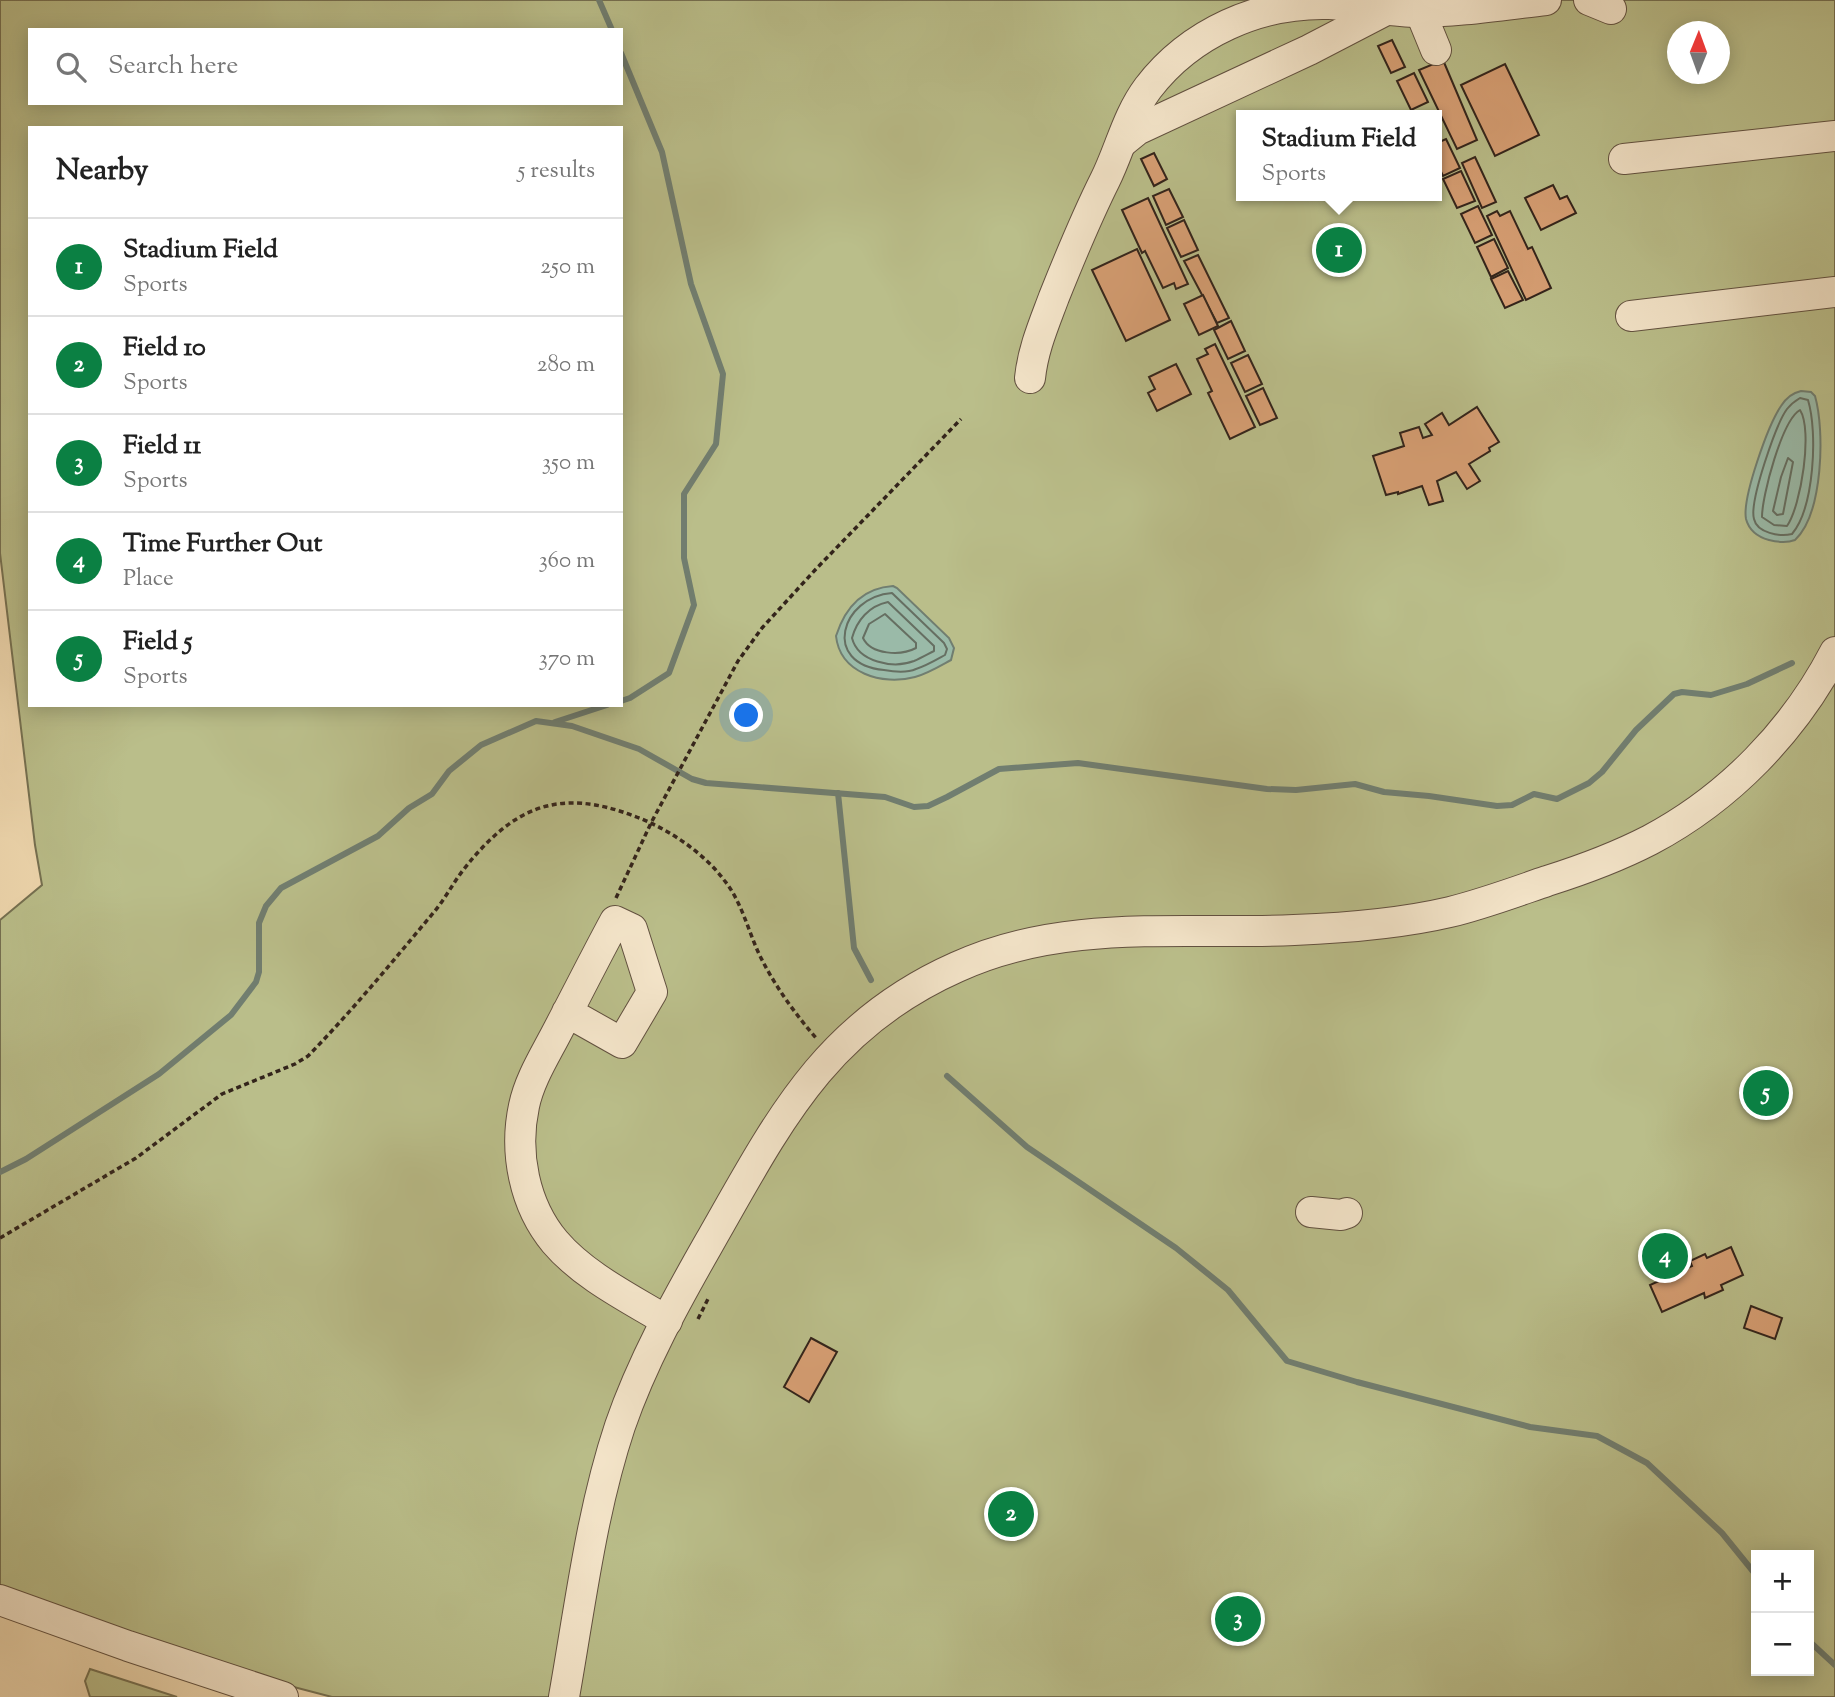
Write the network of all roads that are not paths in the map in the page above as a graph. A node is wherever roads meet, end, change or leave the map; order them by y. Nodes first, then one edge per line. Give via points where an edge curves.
1 (1546, 0) edge
2 (1388, 9) junction
3 (1420, 11) junction
4 (1436, 50) dead end
5 (1835, 135) edge
6 (1121, 143) junction
7 (1624, 159) dead end
8 (1835, 292) edge
9 (1630, 316) dead end
10 (1030, 378) dead end
11 (1835, 652) edge
12 (567, 1012) junction
13 (1311, 1212) dead end
14 (1347, 1213) dead end
15 (667, 1321) junction
16 (0, 1600) edge
17 (283, 1697) edge
18 (564, 1697) edge

1 - 3 street
2 - 3 street
2 - 6 street via 1137,130
2 - 6 street via 1305,4 1235,21 1168,65 1137,105
3 - 4 street
5 - 7 street
6 - 10 street via 1114,187 1076,240 1037,342
8 - 9 street
11 - 15 street via 1786,726 1739,778 1668,830 1586,868 1470,907 1409,920 1294,930 1073,934 985,956 927,982 859,1030 797,1095
12 - 12 street via 615,921 632,929 652,992 622,1043
12 - 15 street via 524,1104 520,1159 528,1190 554,1241 577,1264
13 - 14 street
15 - 18 street via 631,1395 606,1476
16 - 17 street

